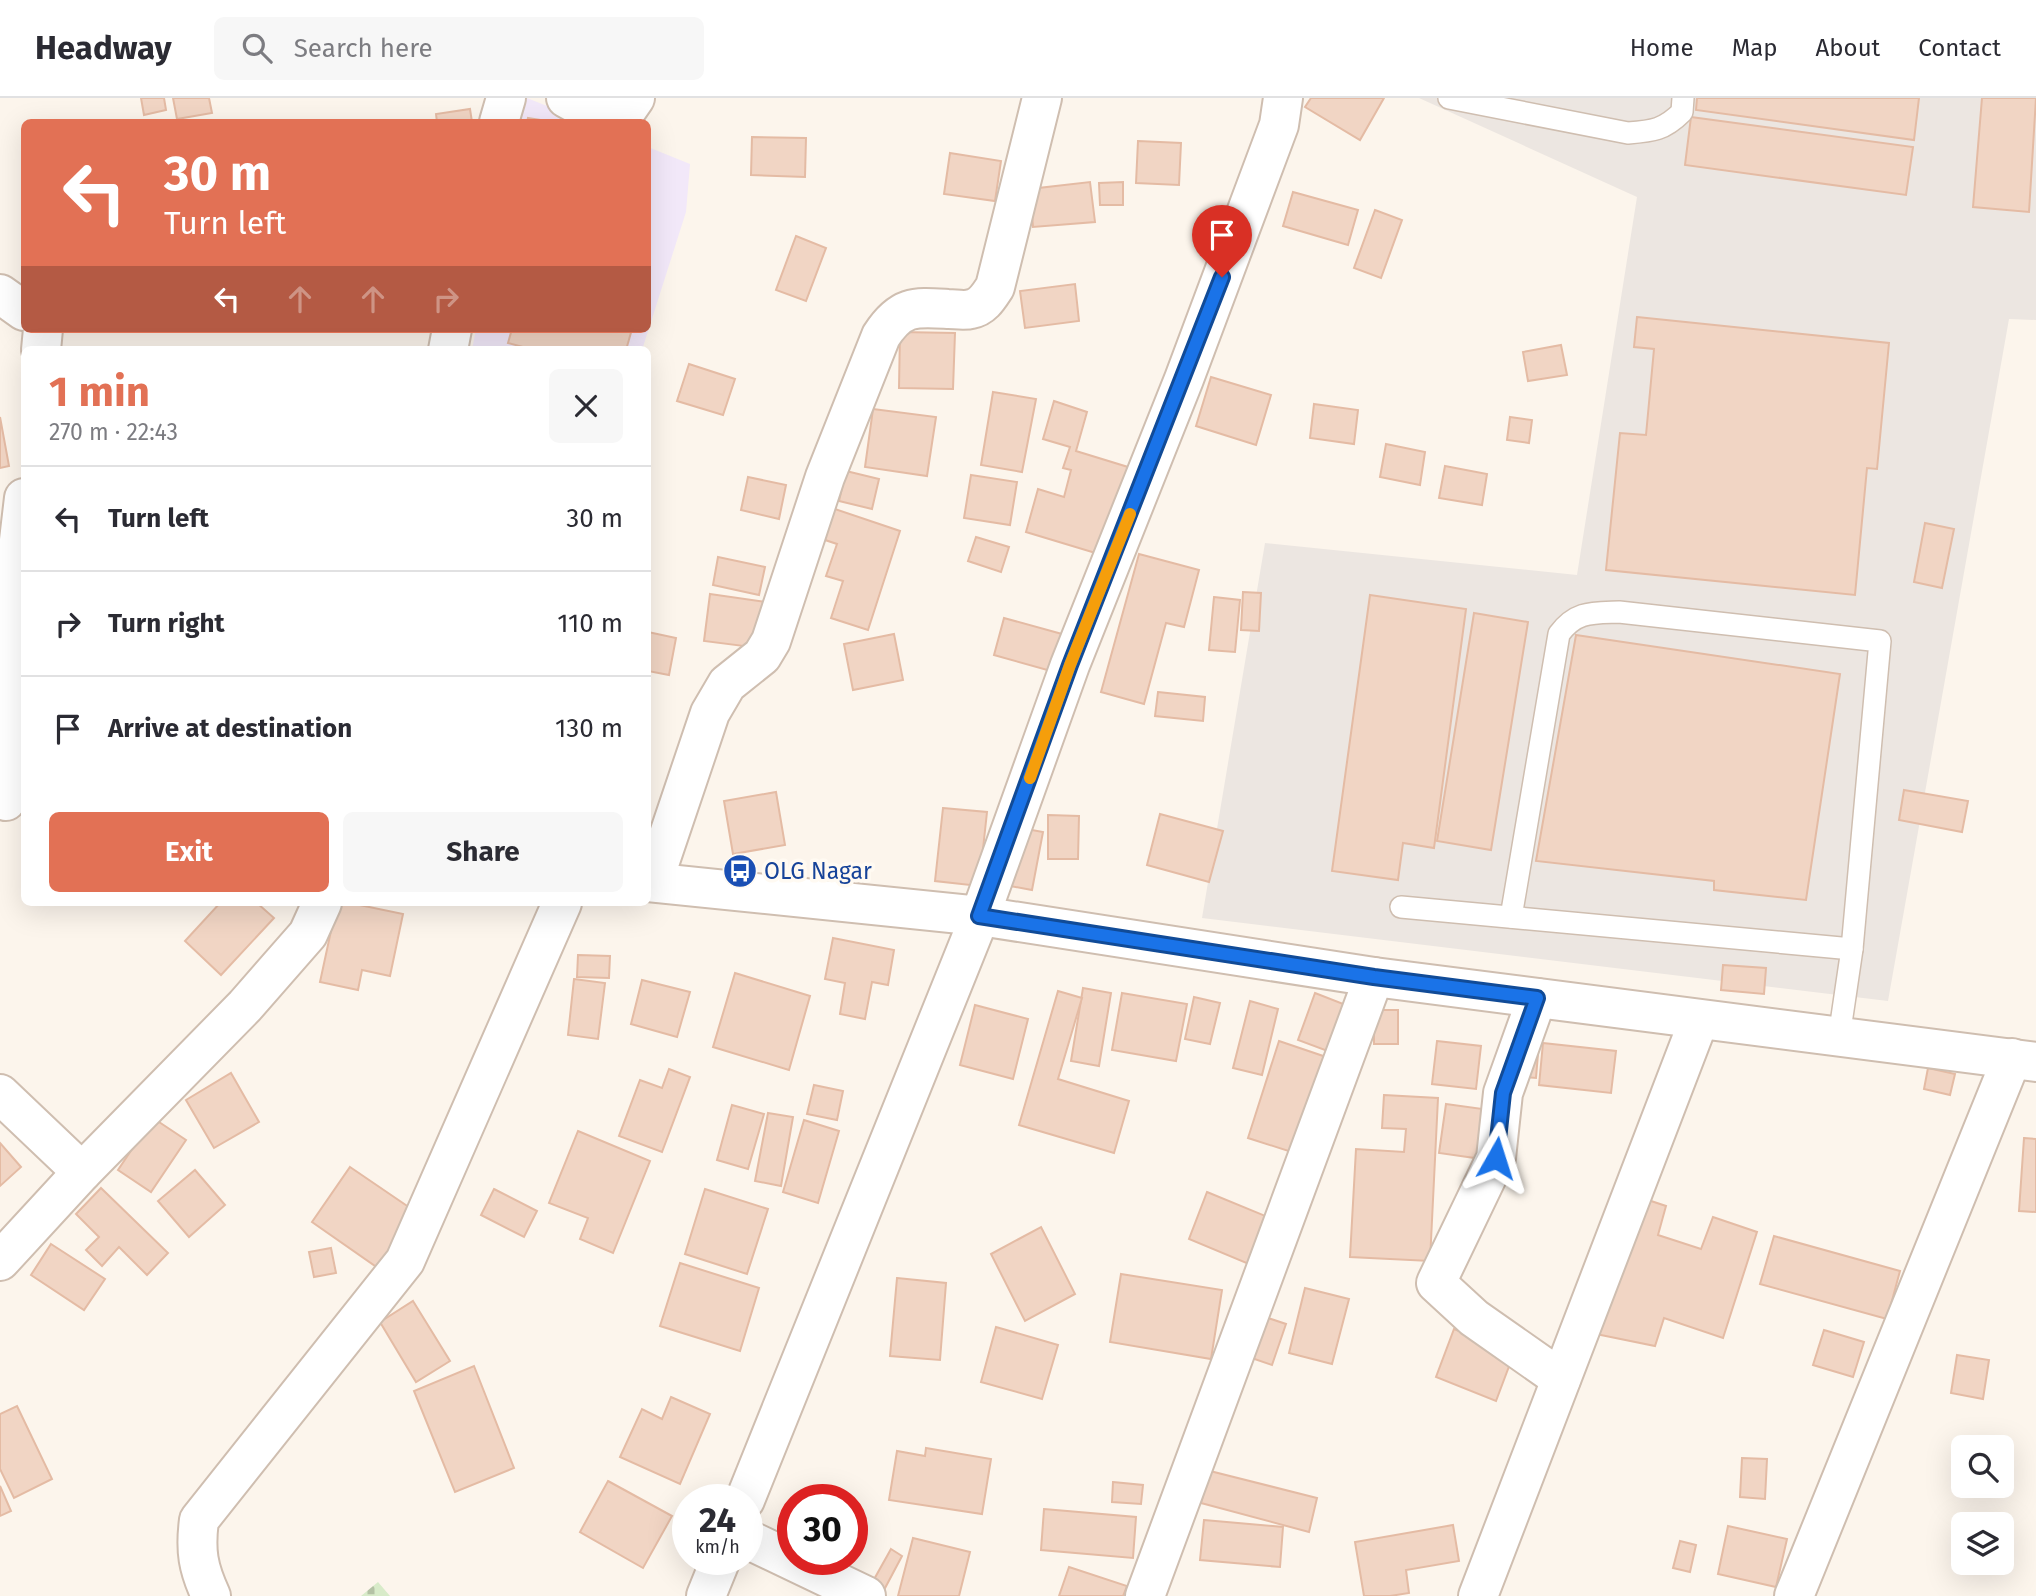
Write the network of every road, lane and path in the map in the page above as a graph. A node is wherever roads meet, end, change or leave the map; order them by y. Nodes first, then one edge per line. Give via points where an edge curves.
1 (506, 98) edge
2 (566, 98) edge
3 (635, 98) edge
4 (1042, 98) edge
5 (1283, 98) edge
6 (1449, 98) edge
7 (1683, 98) edge
8 (500, 119) edge
9 (0, 294) edge
10 (21, 309) edge
11 (21, 523) edge
12 (10, 802) edge
13 (651, 879) edge
14 (651, 882) edge
15 (321, 906) edge
16 (561, 906) edge
17 (1401, 907) dead end
18 (979, 916) junction
19 (1511, 917) junction
20 (1853, 949) junction
21 (1374, 977) junction
22 (1537, 998) junction
23 (1699, 1020) junction
24 (1839, 1037) junction
25 (2024, 1060) edge
26 (0, 1094) edge
27 (82, 1172) junction
28 (0, 1261) edge
29 (1561, 1379) junction
30 (751, 1484) edge
31 (763, 1547) edge
32 (715, 1575) edge
33 (211, 1596) edge
34 (706, 1596) edge
35 (866, 1596) edge
36 (1145, 1596) edge
37 (1478, 1596) edge
38 (1794, 1596) edge

1 - 8 street
2 - 3 street via 586,109 624,114
4 - 13 street via 995,288 984,303 971,309 918,307 903,311 881,336 825,477 771,641 762,656 727,684 710,713
5 - 18 street via 1279,125 1070,665
6 - 7 lane via 1628,133 1652,132 1670,124 1682,112
9 - 10 street
11 - 12 street via 9,625
14 - 18 street
15 - 27 street via 308,934 254,995
16 - 33 street via 405,1261 198,1520 199,1571
17 - 19 lane
18 - 21 street
18 - 30 street
19 - 20 lane
19 - 20 lane via 1559,634 1568,622 1588,612 1660,616 1880,641
20 - 24 lane
21 - 22 street
21 - 36 street
22 - 23 street
22 - 29 street via 1503,1093 1496,1158 1436,1283 1474,1318
23 - 24 street
23 - 29 street
24 - 25 street
25 - 38 street
26 - 27 street
27 - 28 street
29 - 37 street
31 - 35 street
32 - 34 street

